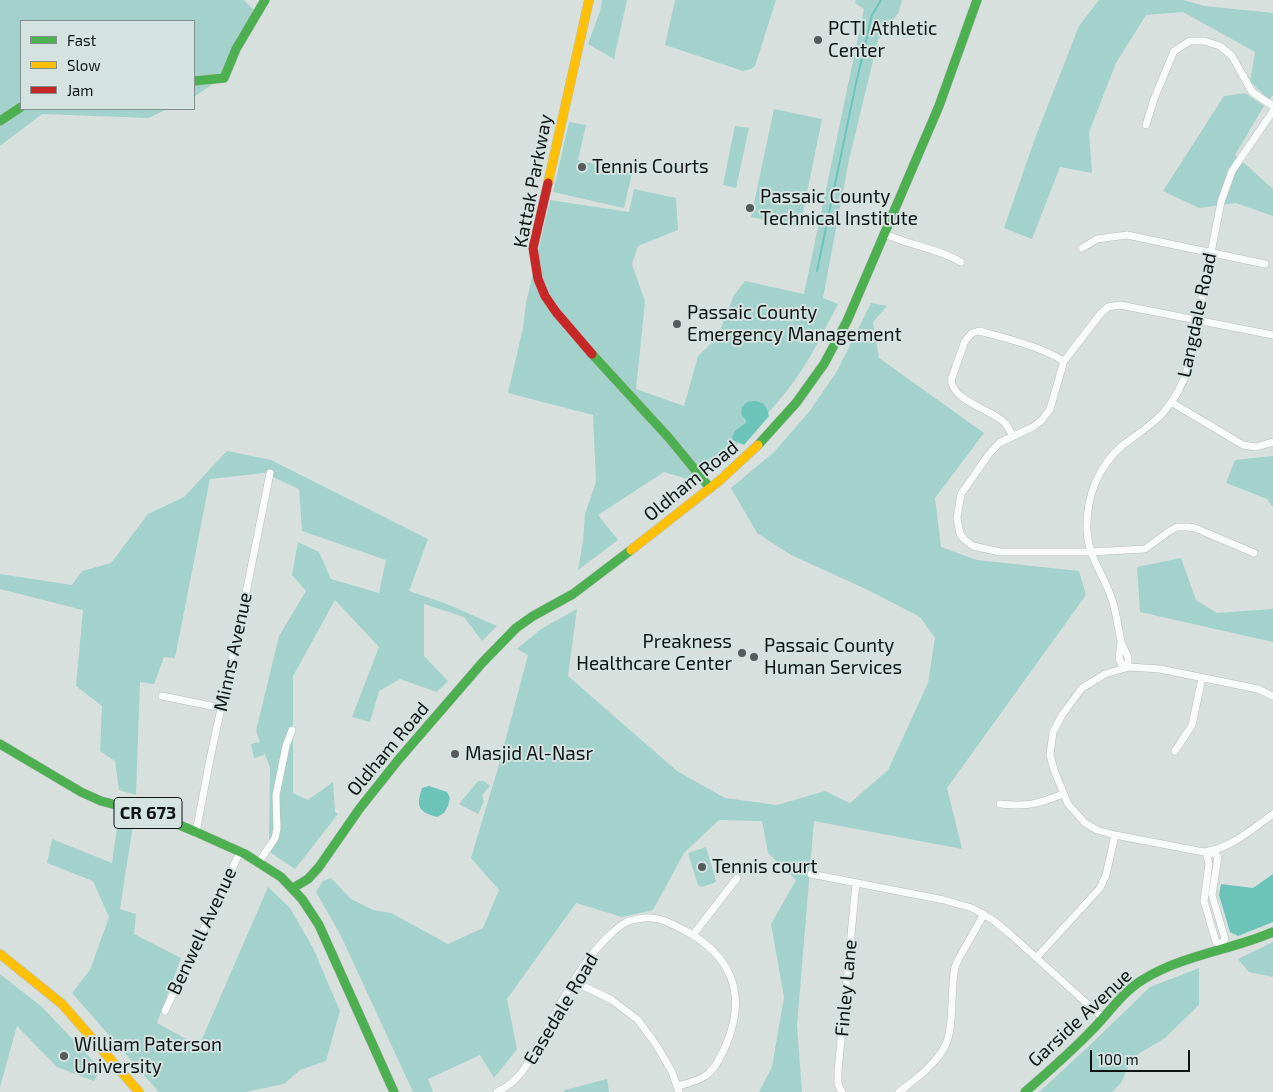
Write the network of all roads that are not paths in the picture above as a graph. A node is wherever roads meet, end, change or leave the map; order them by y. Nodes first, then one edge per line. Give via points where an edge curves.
1 (265, 0) edge
2 (589, 0) edge
3 (977, 0) edge
4 (195, 81) edge
5 (1273, 106) edge
6 (20, 108) edge
7 (1273, 111) edge
8 (0, 121) edge
9 (1146, 125) dead end
10 (885, 234) junction
11 (1082, 248) dead end
12 (1210, 252) junction
13 (961, 262) dead end
14 (1265, 264) dead end
15 (1196, 320) junction
16 (1273, 336) edge
17 (1064, 361) junction
18 (1171, 402) junction
19 (1013, 436) junction
20 (1273, 442) edge
21 (270, 473) dead end
22 (710, 488) junction
23 (1090, 552) junction
24 (1254, 553) dead end
25 (1125, 668) junction
26 (1202, 678) junction
27 (162, 696) dead end
28 (1273, 696) edge
29 (221, 708) junction
30 (292, 730) dead end
31 (0, 744) edge
32 (1174, 751) dead end
33 (1063, 794) junction
34 (1000, 804) dead end
35 (1273, 814) edge
36 (196, 832) junction
37 (1115, 835) junction
38 (1213, 851) junction
39 (240, 852) junction
40 (259, 862) junction
41 (811, 874) dead end
42 (737, 878) dead end
43 (856, 883) junction
44 (293, 888) junction
45 (984, 914) junction
46 (1273, 932) edge
47 (693, 935) junction
48 (1222, 947) junction
49 (0, 954) edge
50 (1036, 958) junction
51 (573, 981) junction
52 (165, 1011) dead end
53 (1102, 1018) junction
54 (678, 1089) edge
55 (139, 1092) edge
56 (394, 1092) edge
57 (497, 1092) edge
58 (842, 1092) edge
59 (899, 1092) edge
60 (1025, 1092) edge

1 - 4 street via 236,49 224,78
2 - 22 street, Kattak Parkway via 533,248 538,283 563,322
3 - 10 street, Oldham Road via 939,106
5 - 9 street via 1252,92 1232,56 1220,46 1190,41 1174,51
6 - 8 street
7 - 12 street, Langdale Road via 1228,181
10 - 13 street via 945,253
10 - 22 street, Oldham Road via 824,364 763,441
11 - 12 street via 1097,239 1126,235
12 - 14 street
12 - 15 street, Langdale Road
15 - 16 street
15 - 17 street via 1120,305 1108,307
15 - 18 street, Langdale Road via 1186,375
17 - 19 street via 1050,409 1033,427
17 - 19 street via 1031,345 979,331 968,338 951,380 952,387 1006,424
18 - 20 street via 1243,445 1256,447
18 - 23 street, Langdale Road via 1152,423 1117,451 1101,472 1088,510
19 - 23 street via 999,443 989,454 962,494 957,518 960,534 973,546 1000,552
21 - 29 street, Minns Avenue
22 - 44 street, Oldham Road via 573,594 524,622 506,638 388,773 319,867
23 - 24 street via 1145,550 1168,532 1182,527 1195,528
23 - 25 street, Langdale Road via 1113,600 1121,642 1128,657
25 - 26 street via 1146,667
25 - 33 street via 1105,674 1082,688 1053,732 1050,755
26 - 28 street via 1258,689
26 - 32 street via 1192,725
27 - 29 street
29 - 36 street, Minns Avenue
30 - 40 street via 276,795 278,829
31 - 36 street, CR 673 via 92,798 158,816
33 - 34 street via 1032,805
33 - 37 street via 1085,823
35 - 38 street via 1229,845
36 - 39 street, CR 673
37 - 38 street via 1195,851
37 - 50 street via 1100,888
38 - 48 street via 1218,857 1212,896 1225,939
39 - 40 street, CR 673
39 - 52 street, Benwell Avenue
40 - 44 street, CR 673
41 - 43 street
42 - 47 street
43 - 45 street via 963,904
43 - 58 street, Finley Lane via 838,1071
44 - 56 street, CR 673 via 319,925
45 - 50 street
45 - 59 street via 955,967 945,1048
46 - 48 street, Garside Avenue
47 - 51 street, Easedale Road via 666,921 646,918 625,922 602,942
47 - 54 street, Easedale Road via 717,954 727,969 736,993 736,1012 717,1066 708,1075
48 - 53 street, Garside Avenue via 1170,966 1143,980
49 - 55 street via 62,1004
50 - 53 street
51 - 54 street via 612,1000 638,1020 657,1046
51 - 57 street, Easedale Road via 522,1074
53 - 60 street, Garside Avenue

